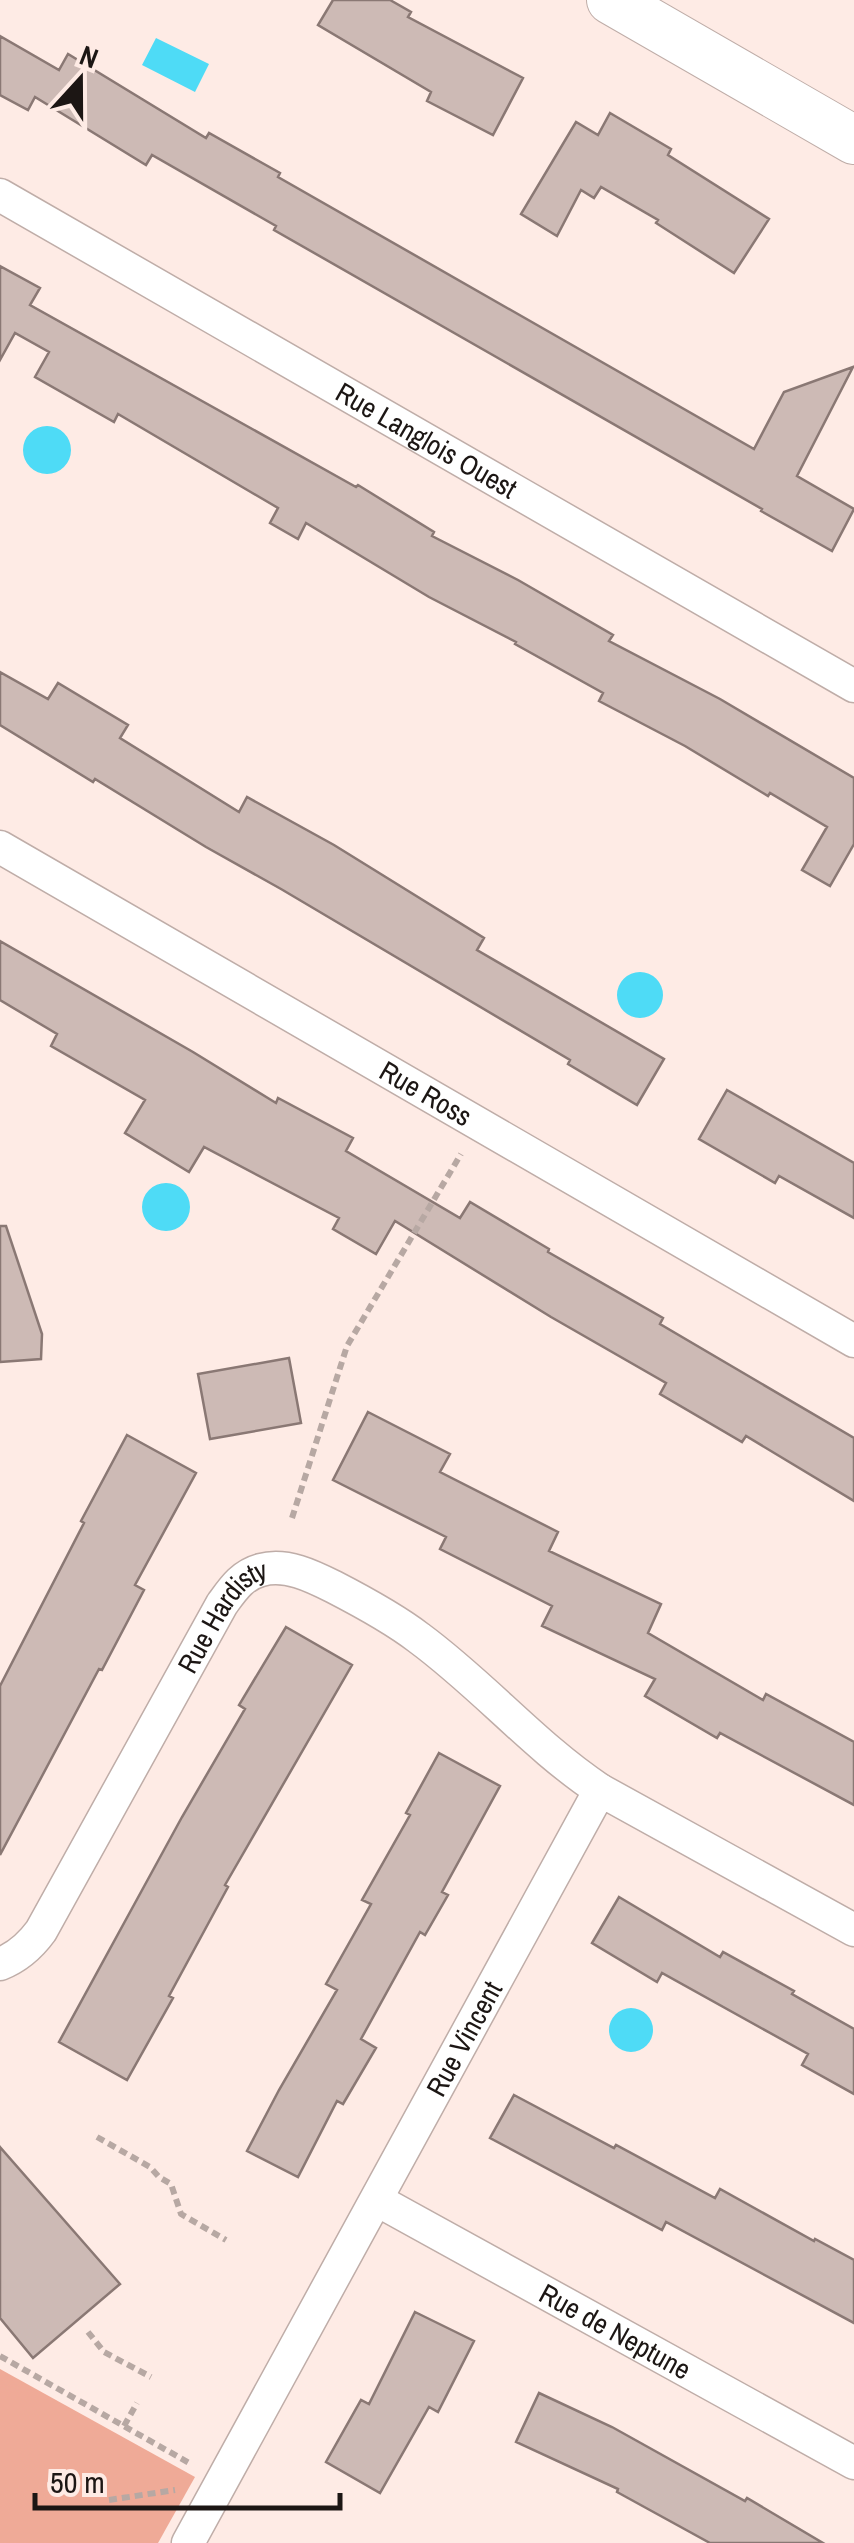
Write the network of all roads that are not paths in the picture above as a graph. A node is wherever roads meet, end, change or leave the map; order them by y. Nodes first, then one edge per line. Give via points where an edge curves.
1 (611, 0) edge
2 (854, 140) edge
3 (0, 195) edge
4 (854, 686) edge
5 (0, 847) edge
6 (854, 1341) edge
7 (600, 1790) junction
8 (854, 1930) edge
9 (0, 1964) edge
10 (377, 2200) junction
11 (854, 2463) edge
12 (188, 2543) edge

1 - 2 street
3 - 4 street, Rue Langlois Ouest
5 - 6 street, Rue Ross
7 - 8 street
7 - 9 street, Rue Hardisty via 400,1625 304,1573 264,1568 247,1575 222,1604 42,1931
7 - 10 street, Rue Vincent
10 - 11 street, Rue de Neptune
10 - 12 street, Rue Vincent

